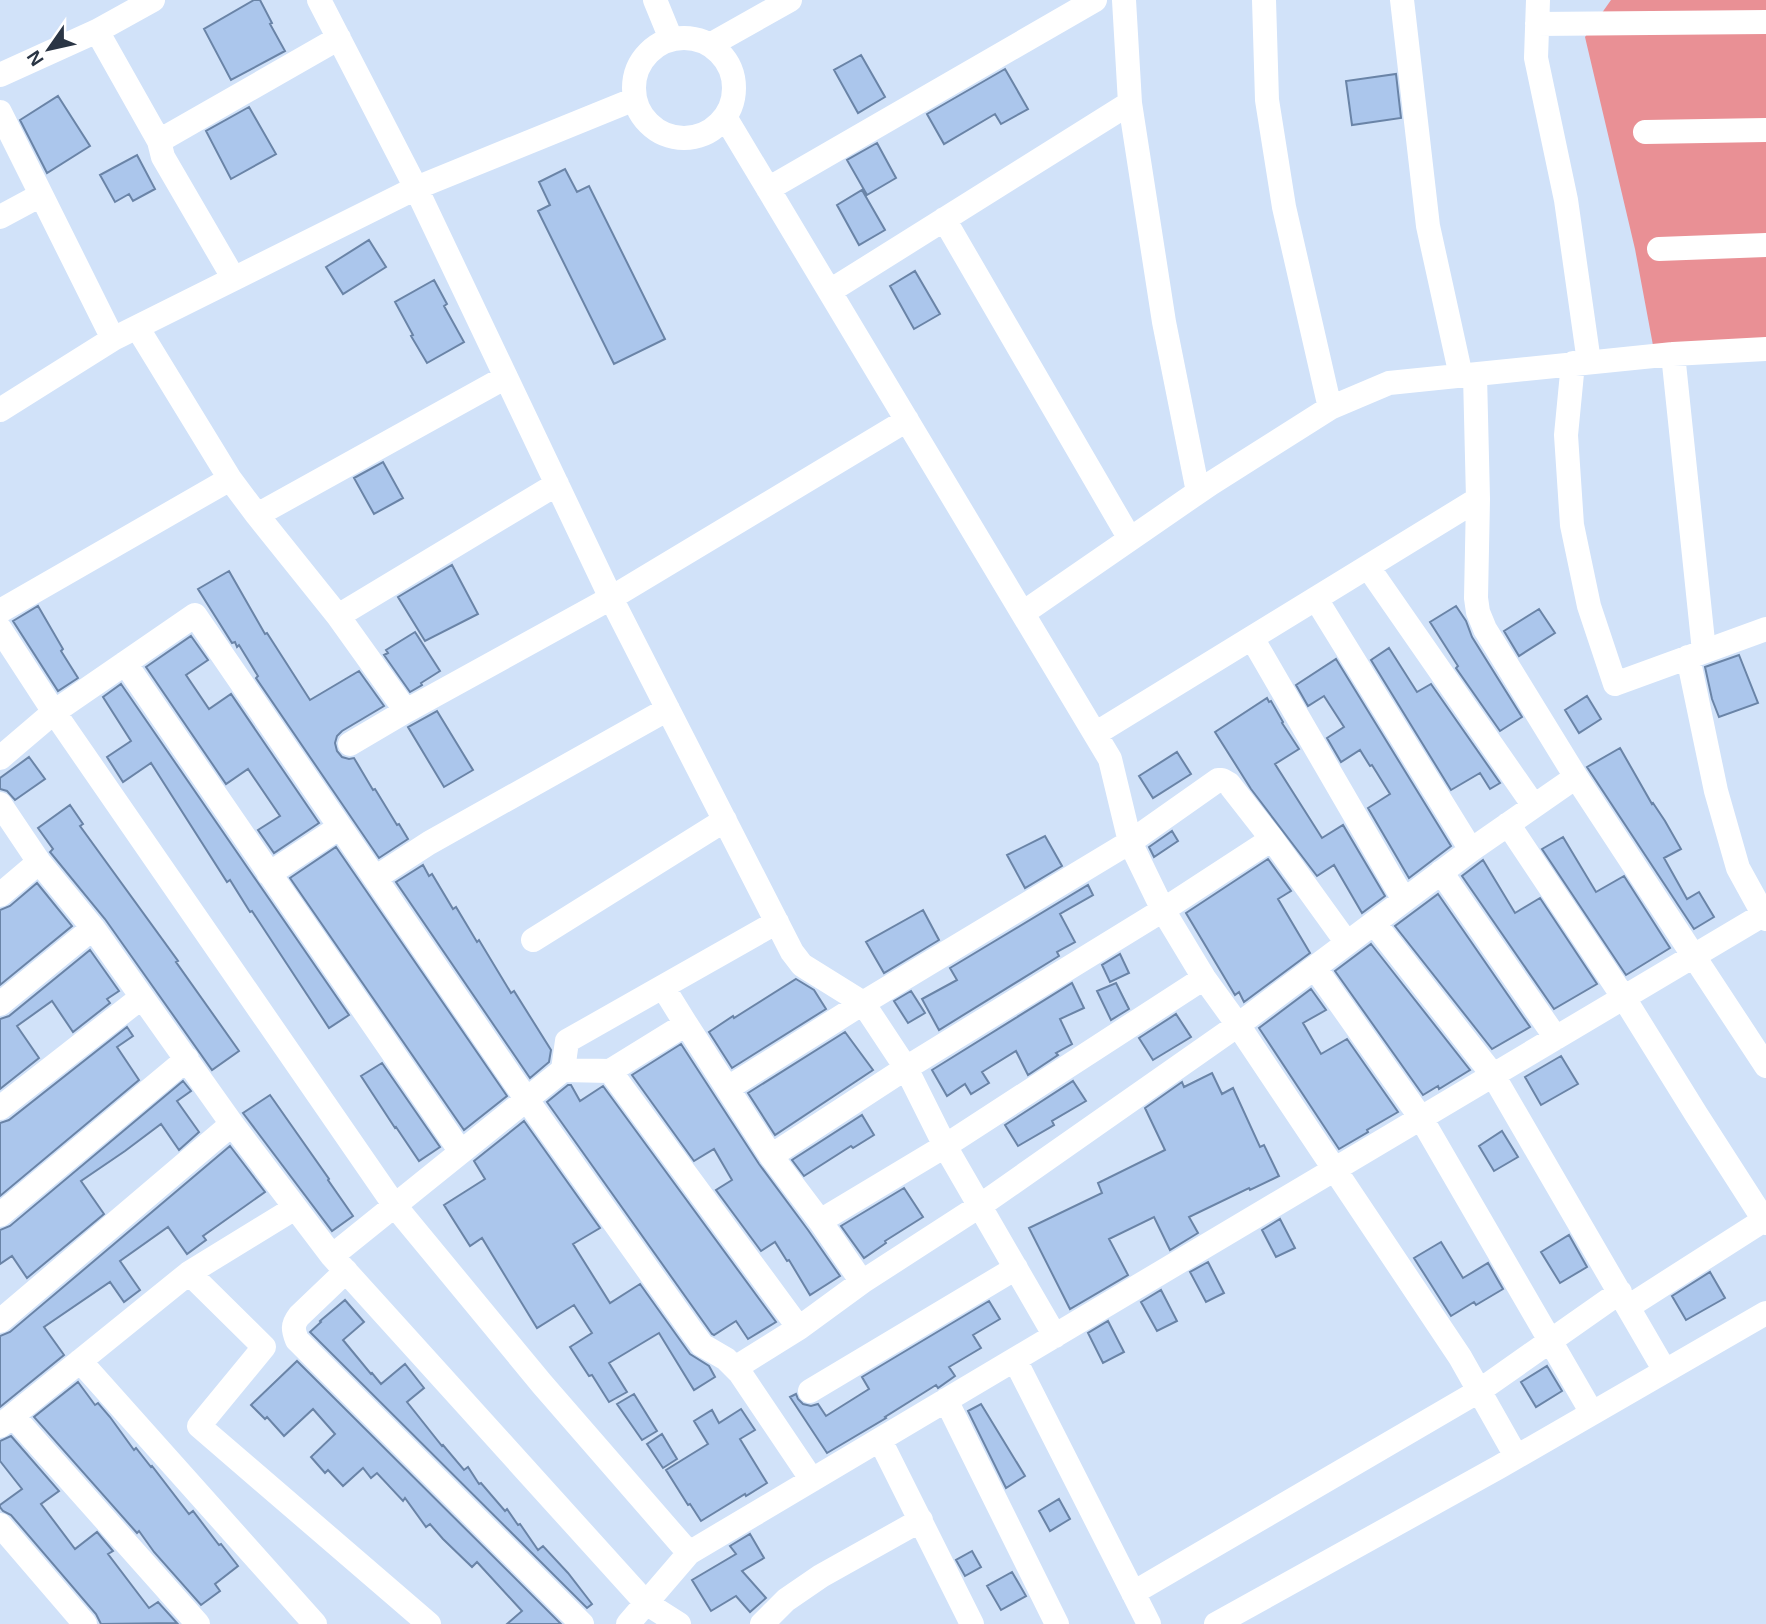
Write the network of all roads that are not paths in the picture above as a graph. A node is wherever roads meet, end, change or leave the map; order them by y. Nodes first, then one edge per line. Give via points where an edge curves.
1 (153, 0) edge
2 (319, 0) edge
3 (656, 0) edge
4 (790, 0) edge
5 (1096, 0) edge
6 (1124, 0) edge
7 (1264, 0) edge
8 (1402, 0) edge
9 (1538, 12) edge
10 (1766, 22) edge
11 (97, 31) junction
12 (339, 38) junction
13 (671, 39) junction
14 (710, 45) junction
15 (0, 75) edge
16 (635, 99) junction
17 (1130, 103) junction
18 (0, 112) edge
19 (725, 117) junction
20 (1766, 130) edge
21 (1645, 132) dead end
22 (159, 141) junction
23 (416, 188) junction
24 (768, 189) junction
25 (41, 195) junction
26 (0, 217) edge
27 (944, 219) junction
28 (1766, 245) edge
29 (1658, 249) dead end
30 (234, 279) junction
31 (830, 291) junction
32 (137, 327) junction
33 (113, 339) junction
34 (1766, 349) edge
35 (1673, 354) junction
36 (1581, 363) junction
37 (1468, 376) junction
38 (506, 377) junction
39 (1330, 408) junction
40 (0, 410) edge
41 (907, 420) junction
42 (230, 479) junction
43 (557, 484) junction
44 (1198, 492) junction
45 (1478, 499) junction
46 (257, 515) junction
47 (1130, 539) junction
48 (1368, 567) junction
49 (611, 598) junction
50 (1316, 599) junction
51 (0, 611) edge
52 (1023, 612) junction
53 (338, 616) junction
54 (0, 629) edge
55 (1766, 629) edge
56 (1252, 638) junction
57 (1696, 654) junction
58 (125, 663) junction
59 (668, 709) junction
60 (406, 711) junction
61 (54, 712) junction
62 (1095, 734) junction
63 (350, 744) dead end
64 (0, 758) edge
65 (1576, 777) junction
66 (0, 804) edge
67 (1534, 806) junction
68 (724, 820) junction
69 (1508, 824) junction
70 (340, 827) junction
71 (1272, 839) junction
72 (1130, 842) junction
73 (1471, 850) junction
74 (39, 862) junction
75 (1441, 872) junction
76 (269, 874) junction
77 (375, 878) junction
78 (0, 895) edge
79 (1404, 900) junction
80 (1163, 910) junction
81 (1765, 916) edge
82 (777, 922) junction
83 (1374, 923) junction
84 (93, 928) junction
85 (533, 940) dead end
86 (1347, 943) junction
87 (1695, 955) junction
88 (1315, 968) junction
89 (1204, 978) junction
90 (663, 987) junction
91 (142, 997) junction
92 (1624, 998) junction
93 (863, 1003) junction
94 (0, 1004) edge
95 (686, 1024) junction
96 (1238, 1025) junction
97 (1556, 1038) junction
98 (187, 1059) junction
99 (1766, 1066) edge
100 (906, 1068) junction
101 (563, 1070) junction
102 (610, 1071) junction
103 (1493, 1075) junction
104 (728, 1088) junction
105 (527, 1100) junction
106 (0, 1108) edge
107 (1421, 1118) junction
108 (232, 1124) junction
109 (945, 1146) junction
110 (461, 1152) junction
111 (771, 1156) junction
112 (1335, 1169) junction
113 (981, 1205) junction
114 (395, 1206) junction
115 (295, 1208) junction
116 (0, 1215) edge
117 (820, 1221) junction
118 (1765, 1221) edge
119 (339, 1264) junction
120 (1016, 1268) junction
121 (189, 1273) junction
122 (862, 1282) junction
123 (1624, 1299) junction
124 (1766, 1313) edge
125 (0, 1321) edge
126 (294, 1323) junction
127 (799, 1328) junction
128 (1055, 1336) junction
129 (1550, 1341) junction
130 (264, 1347) junction
131 (1015, 1360) junction
132 (80, 1361) junction
133 (735, 1368) junction
134 (1665, 1371) junction
135 (810, 1391) dead end
136 (1479, 1391) junction
137 (946, 1401) junction
138 (1592, 1413) junction
139 (6, 1421) edge
140 (880, 1440) junction
141 (1516, 1456) junction
142 (812, 1480) junction
143 (921, 1520) junction
144 (0, 1525) edge
145 (690, 1553) junction
146 (1133, 1592) junction
147 (646, 1603) junction
148 (85, 1624) edge
149 (198, 1624) edge
150 (315, 1624) edge
151 (429, 1624) edge
152 (582, 1624) edge
153 (628, 1624) edge
154 (680, 1624) edge
155 (762, 1624) edge
156 (972, 1624) edge
157 (1057, 1624) edge
158 (1149, 1624) edge
159 (1216, 1624) edge

1 - 11 street
2 - 12 street
3 - 13 street
4 - 14 street
5 - 24 street
6 - 17 street
7 - 39 street via 1267,100 1284,207
8 - 37 street via 1428,226
9 - 10 street
9 - 36 street via 1536,58 1566,200
11 - 15 street
11 - 22 street
12 - 22 street
12 - 23 street
13 - 14 street via 691,38
13 - 16 street via 654,47 640,62 634,80
14 - 19 street via 733,76 734,96
16 - 19 street via 643,118 658,131 677,138 696,137 714,129
16 - 23 street
17 - 27 street
17 - 44 street via 1164,322
18 - 25 street
19 - 24 street
20 - 21 street
22 - 30 street via 163,157
23 - 30 street
23 - 38 street
24 - 31 street
25 - 26 street
25 - 33 street
27 - 31 street
27 - 47 street
28 - 29 street
30 - 32 street
31 - 41 street
32 - 33 street
32 - 42 street
33 - 40 street
34 - 35 street
35 - 36 street
35 - 57 street
36 - 37 street
36 - 57 street via 1566,436 1572,525 1589,606 1615,684
37 - 39 street via 1389,383
37 - 45 street
38 - 43 street
38 - 46 street
39 - 44 street
41 - 49 street
41 - 52 street
42 - 46 street
42 - 51 street
43 - 49 street
43 - 53 street
44 - 47 street
45 - 48 street
45 - 65 street via 1478,611
46 - 53 street
47 - 52 street
48 - 50 street
48 - 67 street
49 - 59 street
49 - 60 street
50 - 56 street
50 - 73 street
52 - 62 street
53 - 60 street
54 - 61 street
55 - 57 street
56 - 62 street
56 - 79 street
57 - 81 street via 1716,791 1738,868
58 - 61 street
58 - 70 street via 195,615
58 - 76 street
59 - 68 street
59 - 77 street
60 - 63 street
61 - 64 street
61 - 114 street
62 - 72 street via 1110,759
65 - 67 street
65 - 87 street
66 - 74 street
67 - 69 street
68 - 82 street
68 - 85 street
69 - 73 street
69 - 92 street
70 - 76 street
70 - 77 street
71 - 72 street via 1222,780
71 - 80 street
71 - 86 street
72 - 80 street
72 - 93 street
73 - 75 street
74 - 78 street
74 - 84 street
75 - 79 street
75 - 97 street
76 - 110 street
77 - 105 street
79 - 83 street
80 - 89 street
80 - 100 street
81 - 87 street
82 - 90 street
82 - 93 street via 798,961
83 - 86 street
83 - 103 street
84 - 91 street
84 - 94 street
86 - 88 street
87 - 92 street
87 - 99 street
88 - 96 street
88 - 107 street
89 - 96 street
89 - 109 street
90 - 95 street
90 - 101 street via 567,1041
91 - 98 street
91 - 106 street
92 - 97 street
92 - 118 street
93 - 100 street
93 - 104 street
95 - 102 street
95 - 104 street
96 - 112 street
96 - 113 street
97 - 103 street
98 - 108 street
98 - 116 street
100 - 109 street
100 - 111 street
101 - 102 street
101 - 105 street
102 - 127 street
103 - 107 street
103 - 123 street
104 - 111 street
105 - 110 street
105 - 133 street via 702,1345
107 - 112 street
107 - 129 street
108 - 115 street
108 - 125 street
109 - 113 street
109 - 117 street
110 - 114 street
111 - 117 street
112 - 128 street
112 - 136 street
113 - 120 street
113 - 122 street
114 - 119 street
114 - 145 street
115 - 119 street
115 - 121 street
117 - 122 street
118 - 123 street
119 - 126 street
119 - 147 street
120 - 128 street
120 - 135 street
121 - 130 street
121 - 132 street
122 - 127 street
123 - 129 street
123 - 134 street
124 - 134 street
126 - 130 street
126 - 152 street via 297,1340
127 - 133 street
128 - 131 street
129 - 136 street
129 - 138 street
130 - 151 street via 199,1426
131 - 137 street
131 - 146 street
132 - 139 street
132 - 150 street
133 - 142 street
134 - 138 street
136 - 141 street
136 - 146 street
137 - 140 street
137 - 157 street
138 - 141 street
139 - 149 street
140 - 142 street
140 - 143 street
141 - 159 street
142 - 145 street
143 - 155 street via 821,1576
143 - 156 street
144 - 148 street
145 - 147 street
146 - 158 street
147 - 153 street
147 - 154 street

